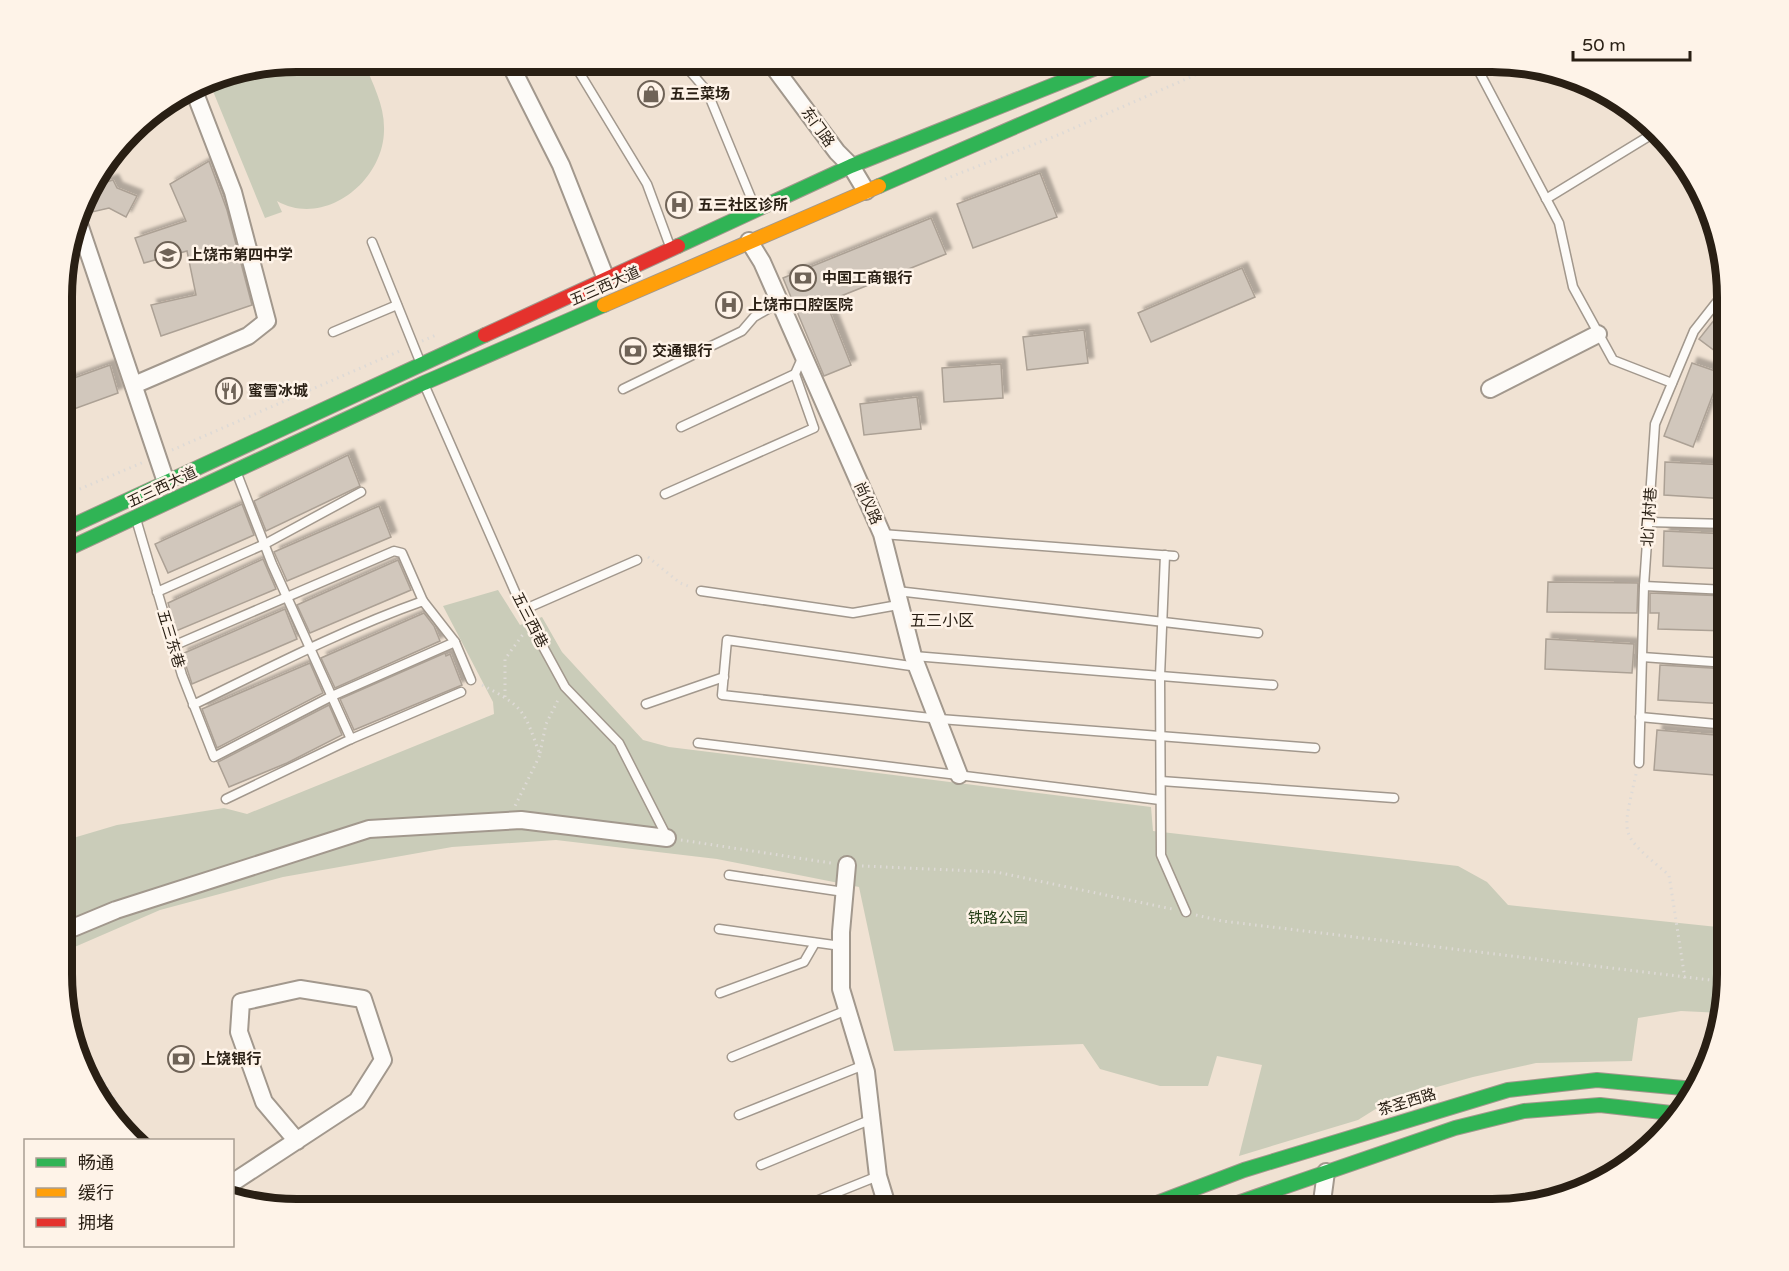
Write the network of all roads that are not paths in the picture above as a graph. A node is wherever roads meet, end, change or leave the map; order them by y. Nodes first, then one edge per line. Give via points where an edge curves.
1 (514, 72) edge
2 (579, 72) edge
3 (691, 72) edge
4 (777, 72) edge
5 (1086, 72) edge
6 (1141, 72) edge
7 (1479, 72) edge
8 (196, 96) edge
9 (1649, 136) edge
10 (851, 166) junction
11 (866, 191) junction
12 (1546, 199) junction
13 (756, 210) junction
14 (82, 232) edge
15 (749, 241) junction
16 (372, 242) dead end
17 (671, 250) junction
18 (606, 279) junction
19 (780, 302) junction
20 (1717, 302) edge
21 (397, 305) junction
22 (333, 333) dead end
23 (1598, 334) junction
24 (804, 356) junction
25 (421, 365) junction
26 (795, 374) junction
27 (424, 383) junction
28 (1672, 383) junction
29 (134, 385) junction
30 (623, 389) dead end
31 (1490, 389) dead end
32 (681, 427) dead end
33 (236, 470) junction
34 (166, 482) junction
35 (362, 492) dead end
36 (665, 494) dead end
37 (135, 517) junction
38 (1648, 522) junction
39 (1717, 524) edge
40 (72, 526) edge
41 (882, 534) junction
42 (264, 544) junction
43 (72, 546) edge
44 (637, 560) road end
45 (1644, 586) junction
46 (1717, 590) edge
47 (701, 591) road end
48 (157, 592) junction
49 (288, 596) junction
50 (898, 598) junction
51 (423, 602) junction
52 (523, 610) junction
53 (1161, 623) junction
54 (1258, 633) dead end
55 (455, 642) junction
56 (173, 646) junction
57 (312, 647) junction
58 (1642, 657) junction
59 (915, 661) junction
60 (1717, 662) edge
61 (724, 676) junction
62 (1160, 676) junction
63 (471, 680) road end
64 (1273, 685) dead end
65 (461, 692) dead end
66 (332, 696) junction
67 (646, 704) dead end
68 (193, 705) junction
69 (1640, 717) junction
70 (940, 719) junction
71 (1717, 724) edge
72 (1160, 736) junction
73 (351, 739) junction
74 (698, 743) dead end
75 (1315, 748) dead end
76 (1639, 763) road end
77 (959, 775) junction
78 (1161, 781) junction
79 (1394, 798) dead end
80 (226, 799) dead end
81 (1160, 800) junction
82 (667, 838) joint
83 (847, 865) dead end
84 (729, 875) dead end
85 (844, 892) junction
86 (1186, 912) dead end
87 (72, 928) edge
88 (719, 929) dead end
89 (815, 943) junction
90 (841, 946) junction
91 (720, 993) dead end
92 (847, 1010) junction
93 (732, 1057) dead end
94 (864, 1065) junction
95 (1686, 1088) edge
96 (1669, 1113) edge
97 (739, 1115) dead end
98 (872, 1119) junction
99 (297, 1141) junction
100 (761, 1165) dead end
101 (1326, 1172) junction
102 (878, 1176) junction
103 (234, 1182) edge
104 (821, 1199) edge
105 (885, 1199) edge
106 (1167, 1199) edge
107 (1249, 1199) edge
108 (1322, 1199) edge

1 - 18 street via 561,165
2 - 17 lane via 646,184
3 - 13 lane via 707,91
4 - 10 street, 东门路
5 - 10 main road, 五三西大道
6 - 11 main road, 五三西大道
7 - 12 lane
8 - 29 street via 233,192 267,321 248,336
9 - 12 lane
10 - 11 street, 东门路
10 - 13 main road, 五三西大道
11 - 15 main road, 五三西大道
12 - 23 lane via 1559,223 1573,287
13 - 17 main road, 五三西大道
14 - 29 street
15 - 19 street, 尚仪路
15 - 27 main road, 五三西大道
16 - 21 lane
17 - 18 main road, 五三西大道
18 - 25 main road, 五三西大道
19 - 24 street, 尚仪路
19 - 30 lane via 754,317 742,331
20 - 28 lane, 北门村巷 via 1694,331
21 - 22 lane
21 - 25 lane
23 - 28 lane via 1613,360
23 - 31 street
24 - 26 lane
24 - 41 street, 尚仪路
25 - 34 main road, 五三西大道
26 - 32 lane
26 - 36 lane via 814,428
27 - 33 main road, 五三西大道
27 - 52 lane, 五三西巷
28 - 38 lane, 北门村巷 via 1655,424
29 - 34 street
33 - 37 main road, 五三西大道
33 - 42 lane
34 - 40 main road, 五三西大道
35 - 42 lane
37 - 43 main road, 五三西大道
37 - 48 lane, 五三东巷
38 - 39 lane
38 - 45 lane, 北门村巷
41 - 50 street, 尚仪路
41 - 53 lane via 1169,555
42 - 48 lane
42 - 49 lane
44 - 52 lane
45 - 46 lane
45 - 58 lane, 北门村巷
47 - 50 lane via 853,613
48 - 56 lane, 五三东巷
49 - 51 lane via 394,551 402,554
49 - 56 lane
49 - 57 lane
50 - 53 lane
50 - 59 street, 尚仪路
51 - 55 lane
51 - 57 lane
52 - 82 lane, 五三西巷 via 565,687 620,743
53 - 54 lane
53 - 62 lane
55 - 63 lane
55 - 66 lane
56 - 68 lane, 五三东巷
57 - 66 lane
57 - 68 lane
58 - 60 lane
58 - 69 lane, 北门村巷
59 - 61 lane via 727,640
59 - 62 lane
59 - 70 street, 尚仪路
61 - 67 lane
61 - 70 lane via 722,695
62 - 64 lane
62 - 72 lane
65 - 73 lane
66 - 68 lane, 五三东巷 via 214,758
66 - 73 lane
69 - 71 lane
69 - 76 lane, 北门村巷
70 - 72 lane
70 - 77 street, 尚仪路
72 - 75 lane
72 - 78 lane
73 - 80 lane
74 - 77 lane
77 - 81 lane
78 - 79 lane
78 - 81 lane
81 - 86 lane via 1161,855
82 - 87 street via 521,820 369,828 116,910
83 - 85 street
84 - 85 lane
85 - 90 street
88 - 89 lane
89 - 90 lane
89 - 91 lane via 804,962
90 - 92 street via 841,989
92 - 93 lane
92 - 94 street
94 - 97 lane
94 - 98 street
95 - 106 main road, 茶圣西路 via 1596,1080 1508,1090 1244,1170
96 - 101 main road via 1600,1105 1524,1111 1455,1128
98 - 100 lane
98 - 102 street
99 - 99 street via 357,1101 383,1060 363,999 300,989 241,1002 239,1032 264,1102
99 - 103 street
101 - 107 main road
101 - 108 street
102 - 104 lane
102 - 105 street

